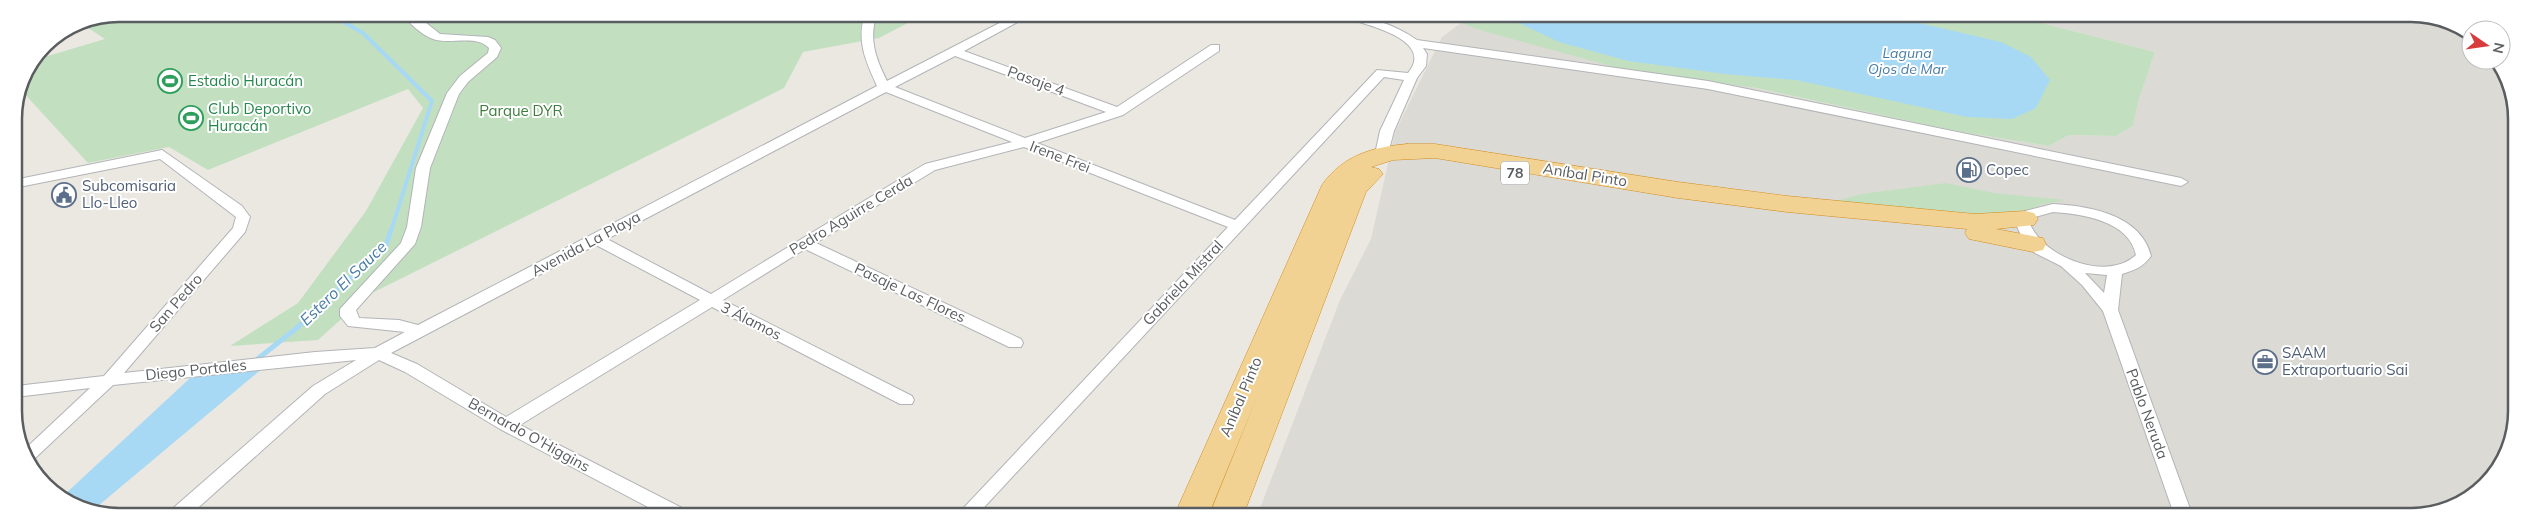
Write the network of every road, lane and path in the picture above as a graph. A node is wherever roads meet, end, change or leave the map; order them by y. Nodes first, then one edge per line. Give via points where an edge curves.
1 (420, 23) edge
2 (868, 23) edge
3 (1007, 23) edge
4 (1371, 23) edge
5 (1414, 43) junction
6 (1215, 48) dead end
7 (953, 51) junction
8 (1411, 77) junction
9 (884, 87) junction
10 (1118, 112) junction
11 (1023, 143) junction
12 (1382, 161) junction
13 (23, 182) edge
14 (2181, 182) dead end
15 (1237, 226) junction
16 (2029, 231) junction
17 (596, 239) junction
18 (804, 243) junction
19 (2063, 262) junction
20 (2114, 271) junction
21 (711, 300) junction
22 (2110, 310) junction
23 (419, 331) junction
24 (1015, 343) dead end
25 (378, 353) junction
26 (110, 379) junction
27 (22, 390) edge
28 (906, 400) dead end
29 (506, 425) junction
30 (46, 442) junction
31 (30, 446) edge
32 (33, 453) edge
33 (186, 508) edge
34 (666, 508) edge
35 (973, 508) edge
36 (1194, 508) edge
37 (1229, 508) edge
38 (2181, 508) edge

1 - 23 street via 435,35 480,39 495,48 493,54 453,93 423,168 414,227 408,244 348,309 350,320 361,325 399,325
2 - 9 street via 866,48
3 - 7 street, Avenida La Playa
4 - 5 street via 1396,31
5 - 8 street via 1421,60 1417,72
5 - 14 street via 1717,87
6 - 10 street, Pedro Aguirre Cerda
7 - 9 street, Avenida La Playa
7 - 10 street, Pasaje 4
8 - 12 street via 1387,131
8 - 15 street, Gabriela Mistral via 1381,73
9 - 11 street, Irene Frei
9 - 17 street, Avenida La Playa
10 - 11 street, Pedro Aguirre Cerda
11 - 15 street, Irene Frei
11 - 18 street, Pedro Aguirre Cerda via 930,167
12 - 16 highway, Aníbal Pinto / 78 via 1448,162 1679,200 1960,231
12 - 36 highway, Aníbal Pinto / 78 via 1354,166 1335,185
12 - 37 highway, Aníbal Pinto / 78 via 1354,189
13 - 26 street, San Pedro via 162,154 241,213 242,223 235,235
15 - 35 street, Gabriela Mistral
16 - 19 street
16 - 20 street via 2030,214 2044,209 2063,208 2098,215 2120,225 2136,237 2144,256 2134,266
17 - 21 street, 3 Álamos
17 - 23 street, Avenida La Playa
18 - 21 street, Pedro Aguirre Cerda
18 - 24 street, Pasaje Las Flores
19 - 20 street
19 - 22 street, Pablo Neruda via 2087,282
20 - 22 street, Pablo Neruda
21 - 28 street, 3 Álamos
21 - 29 street, Pedro Aguirre Cerda
22 - 38 street, Pablo Neruda
23 - 25 street, Avenida La Playa
25 - 26 street, Diego Portales
25 - 29 street, Bernardo O'Higgins via 411,368
25 - 33 street, Avenida La Playa via 319,390
26 - 27 street, Diego Portales
26 - 30 street, San Pedro
29 - 34 street, Bernardo O'Higgins
30 - 31 street
30 - 32 street, San Pedro

